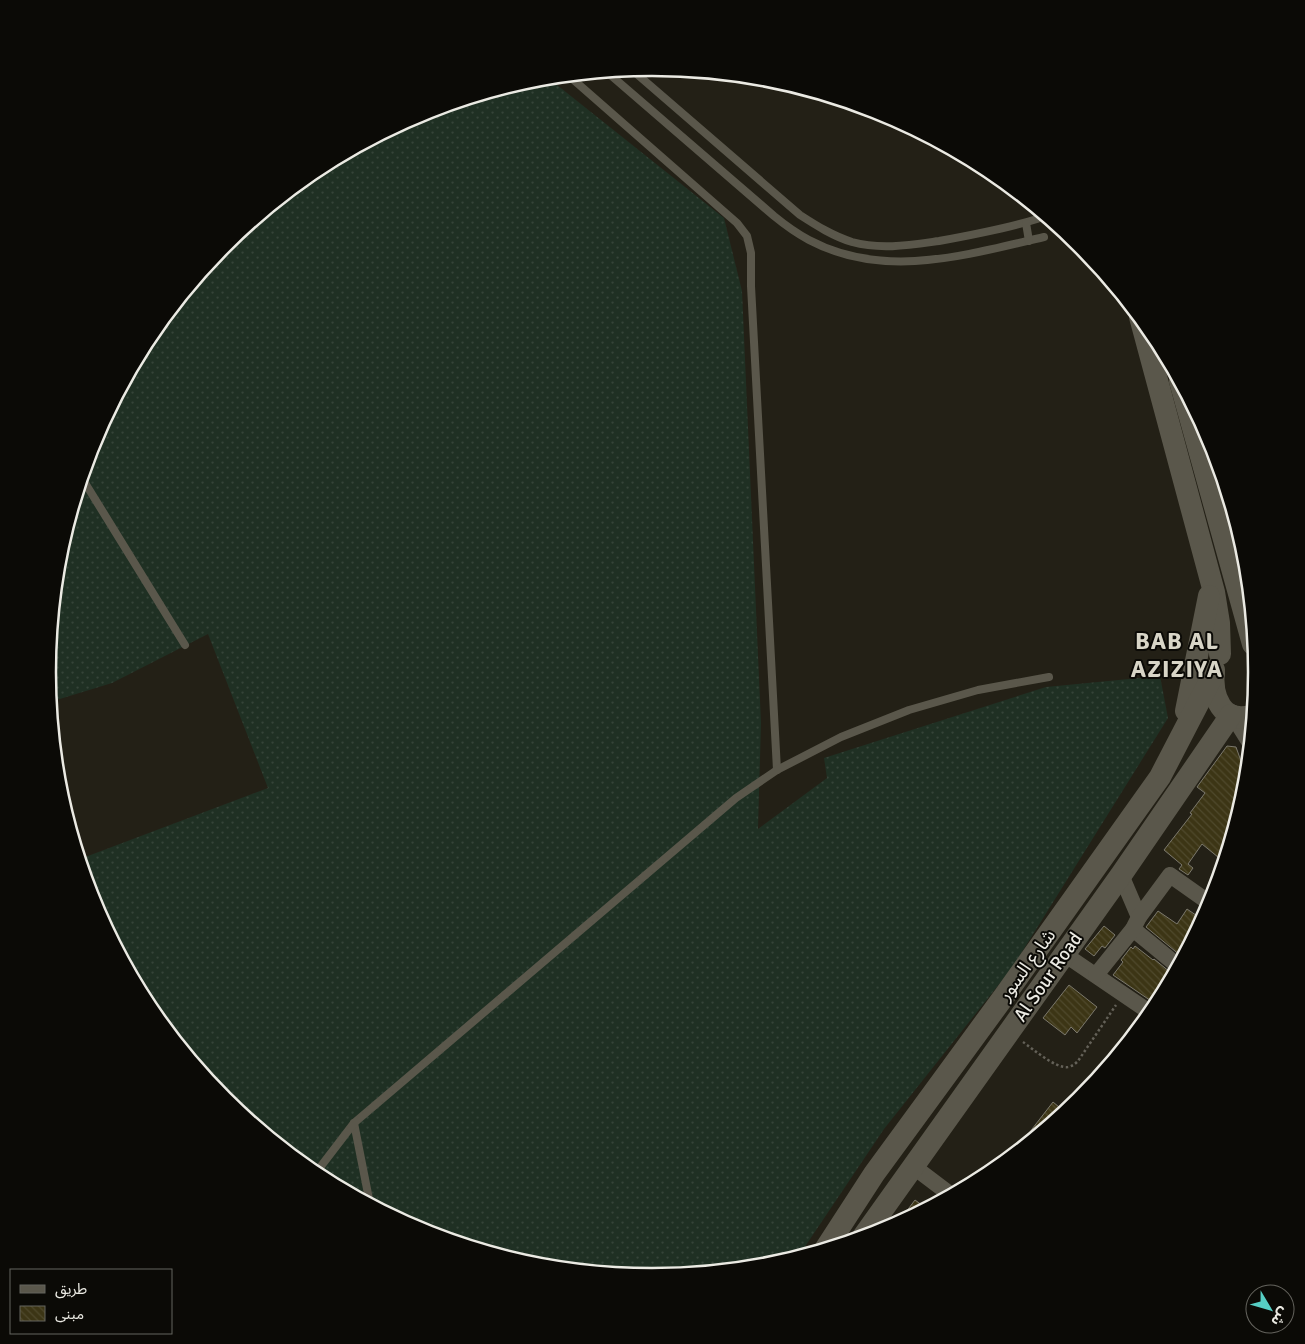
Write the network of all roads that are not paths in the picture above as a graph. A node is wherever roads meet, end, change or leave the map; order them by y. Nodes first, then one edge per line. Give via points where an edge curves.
1 (639, 76) edge
2 (612, 77) edge
3 (575, 81) edge
4 (1037, 219) dead end
5 (1026, 223) junction
6 (835, 236) junction
7 (1044, 237) dead end
8 (1029, 241) junction
9 (828, 249) junction
10 (1145, 337) edge
11 (1188, 411) edge
12 (86, 485) edge
13 (1229, 554) junction
14 (1238, 560) edge
15 (1211, 580) junction
16 (185, 645) dead end
17 (1240, 645) edge
18 (1049, 677) dead end
19 (1240, 715) edge
20 (1246, 728) edge
21 (1182, 737) junction
22 (777, 770) junction
23 (1121, 875) junction
24 (1204, 899) edge
25 (1136, 923) junction
26 (1064, 954) junction
27 (1174, 961) edge
28 (1096, 975) junction
29 (1145, 1008) edge
30 (354, 1123) junction
31 (320, 1167) edge
32 (914, 1167) junction
33 (946, 1191) edge
34 (368, 1196) edge
35 (870, 1227) edge
36 (831, 1241) edge

1 - 6 lane via 800,215
2 - 9 lane via 790,229
3 - 22 lane via 737,223 747,236 751,252
4 - 5 lane
5 - 6 lane via 905,246 869,245
5 - 8 lane
6 - 9 lane
7 - 8 lane
8 - 9 lane via 958,256 906,262 874,261
10 - 15 main road
11 - 13 main road
12 - 16 lane
13 - 14 main road
13 - 17 main road
15 - 17 main road via 1217,608
15 - 21 main road
17 - 19 main road via 1214,689 1224,710
17 - 21 main road, شارع السور
18 - 22 lane via 978,690 909,710 841,737
19 - 20 street
19 - 23 main road, Al Sour Road
21 - 36 main road, شارع السور via 1160,777 874,1174
22 - 30 lane via 736,798
23 - 25 street
23 - 26 main road, Al Sour Road
24 - 25 street via 1170,875
25 - 27 street
25 - 28 street
26 - 28 street
26 - 32 main road, Al Sour Road
28 - 29 street
30 - 31 lane
30 - 34 lane
32 - 33 street
32 - 35 main road, Al Sour Road

